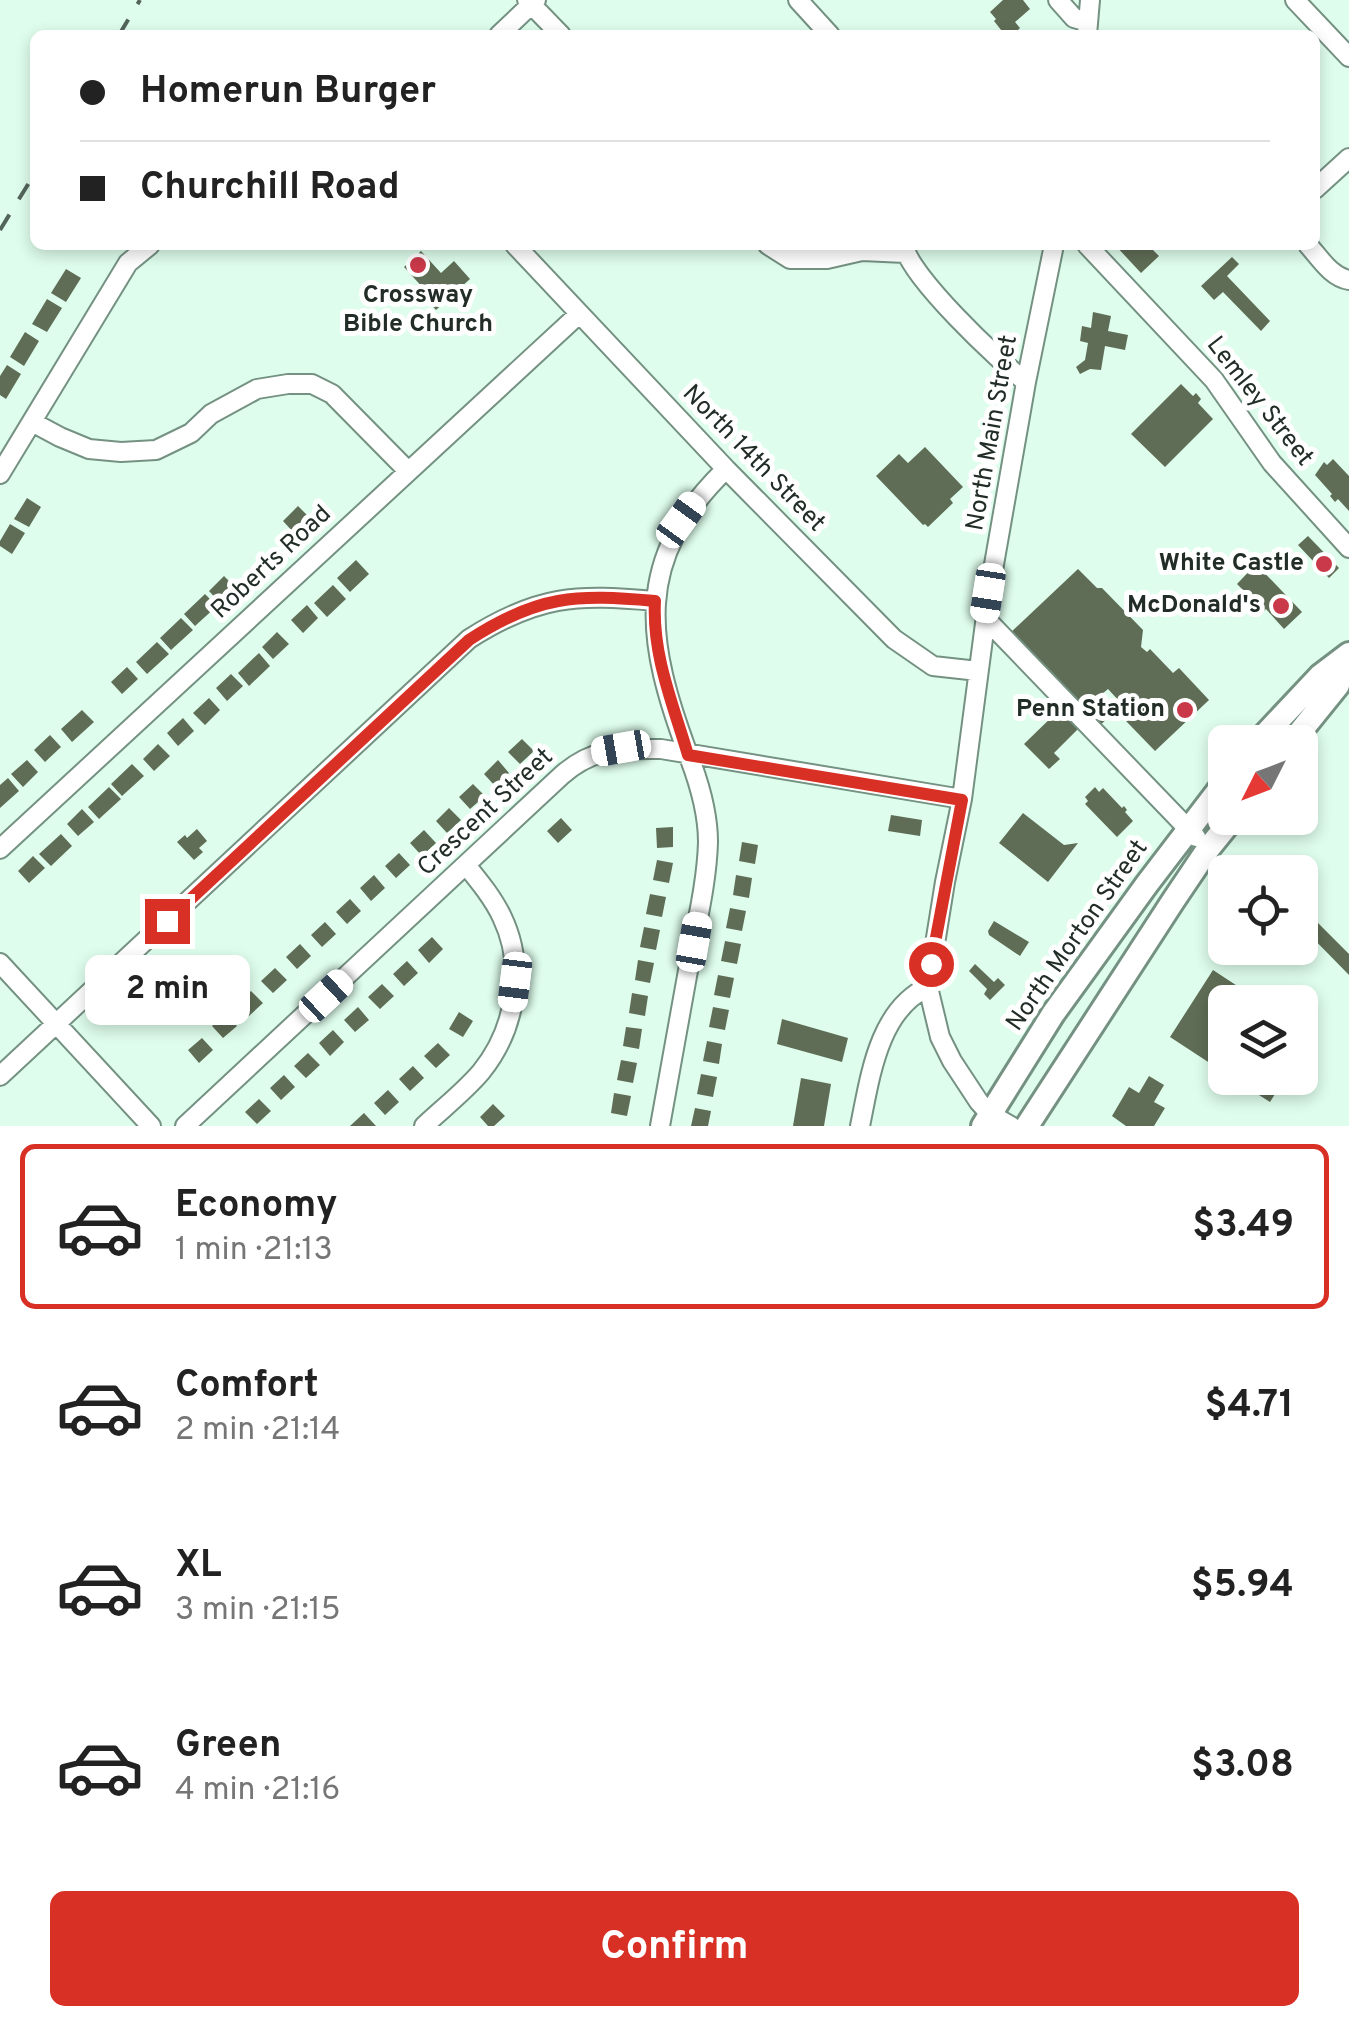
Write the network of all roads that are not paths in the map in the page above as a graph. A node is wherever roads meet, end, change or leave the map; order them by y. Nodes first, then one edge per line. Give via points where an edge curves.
1 (798, 0) edge
2 (1058, 0) edge
3 (1090, 0) edge
4 (1295, 0) edge
5 (531, 2) edge
6 (1087, 29) edge
7 (503, 30) edge
8 (556, 30) edge
9 (825, 30) edge
10 (1349, 56) edge
11 (1349, 158) edge
12 (1320, 185) edge
13 (144, 250) edge
14 (520, 250) edge
15 (776, 250) edge
16 (884, 250) edge
17 (906, 250) edge
18 (1053, 250) edge
19 (1092, 250) edge
20 (1312, 250) edge
21 (1349, 280) edge
22 (579, 314) junction
23 (1026, 382) junction
24 (32, 422) junction
25 (408, 470) junction
26 (726, 470) junction
27 (0, 474) edge
28 (1349, 548) edge
29 (655, 601) junction
30 (984, 618) junction
31 (1346, 657) edge
32 (978, 671) junction
33 (1274, 725) edge
34 (1306, 725) edge
35 (688, 755) junction
36 (962, 800) junction
37 (1208, 804) edge
38 (1188, 829) junction
39 (1219, 835) edge
40 (0, 849) edge
41 (1208, 849) junction
42 (466, 865) junction
43 (0, 962) edge
44 (928, 987) junction
45 (57, 1023) junction
46 (0, 1076) edge
47 (995, 1122) edge
48 (151, 1126) edge
49 (185, 1126) edge
50 (424, 1126) edge
51 (660, 1126) edge
52 (860, 1126) edge
53 (1027, 1126) edge

1 - 9 street
2 - 6 street
3 - 6 street
4 - 10 street
5 - 7 street
5 - 8 street
11 - 12 street
13 - 24 street via 128,263
14 - 22 street, North 14th Street
15 - 16 street via 790,259 827,260
17 - 23 street via 965,325
18 - 23 street, North Main Street
19 - 28 street, Lemley Street via 1204,368 1272,463
20 - 21 street
22 - 25 street, Roberts Road
22 - 26 street, North 14th Street
23 - 30 street, North Main Street
24 - 25 street via 89,449 156,450 256,389 312,384 332,394
24 - 27 street
25 - 40 street, Roberts Road
26 - 29 street via 681,520
26 - 32 street, North 14th Street via 894,639 934,666
29 - 35 street via 660,666
29 - 45 street via 600,596 546,602 469,640
30 - 32 street, North Main Street
30 - 38 street
31 - 33 main road
31 - 34 main road via 1338,685
32 - 36 street, North Main Street
35 - 36 street, Crescent Street
35 - 42 street, Crescent Street via 621,748 585,758
35 - 51 street via 698,777 708,859
36 - 44 street, North Main Street
37 - 38 main road, North Morton Street
38 - 41 street
38 - 47 main road, North Morton Street via 1053,1014
39 - 41 main road
41 - 53 main road
42 - 49 street, Crescent Street
42 - 50 street via 503,918 514,962 511,1010 484,1068
43 - 45 street
44 - 47 street, North Main Street via 940,1037
44 - 52 street via 892,1018
45 - 46 street
45 - 48 street

